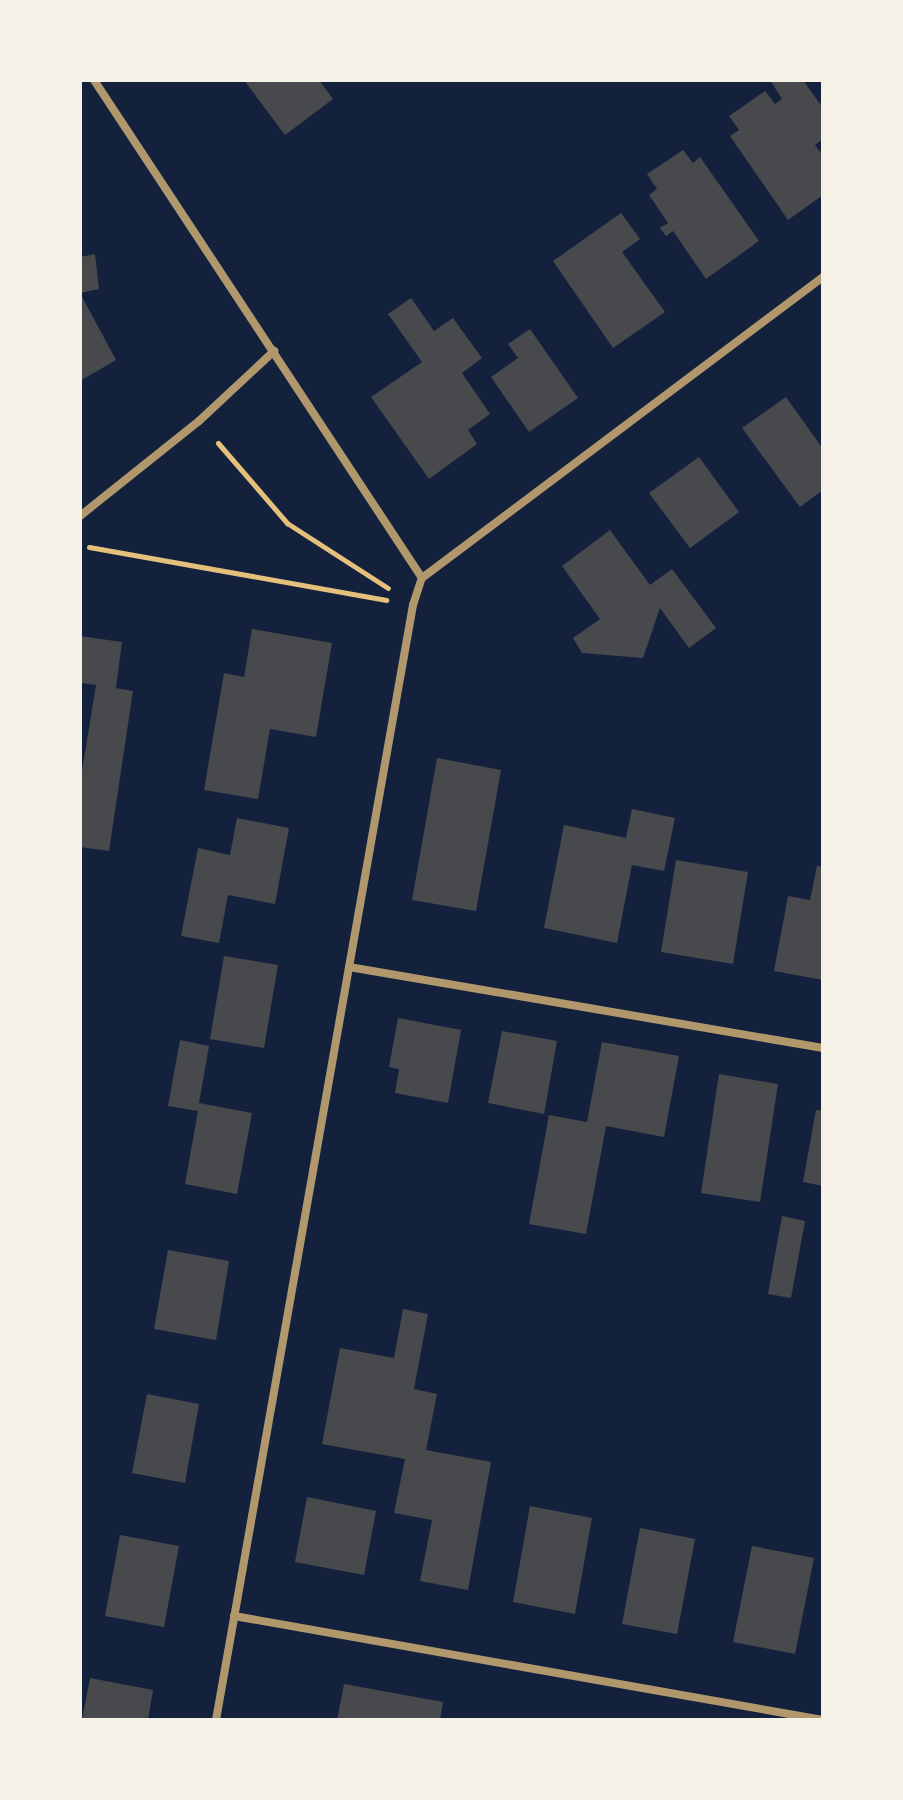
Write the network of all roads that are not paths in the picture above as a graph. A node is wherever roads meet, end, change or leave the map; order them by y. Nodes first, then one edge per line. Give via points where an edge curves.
1 (94, 80) edge
2 (823, 277) edge
3 (274, 351) junction
4 (80, 516) edge
5 (422, 578) junction
6 (349, 967) junction
7 (823, 1048) edge
8 (234, 1616) junction
9 (216, 1720) edge
10 (823, 1720) edge

1 - 3 street
2 - 5 street
3 - 4 street via 199,421
3 - 5 street
5 - 6 street
6 - 7 street
6 - 8 street
8 - 9 street
8 - 10 street

